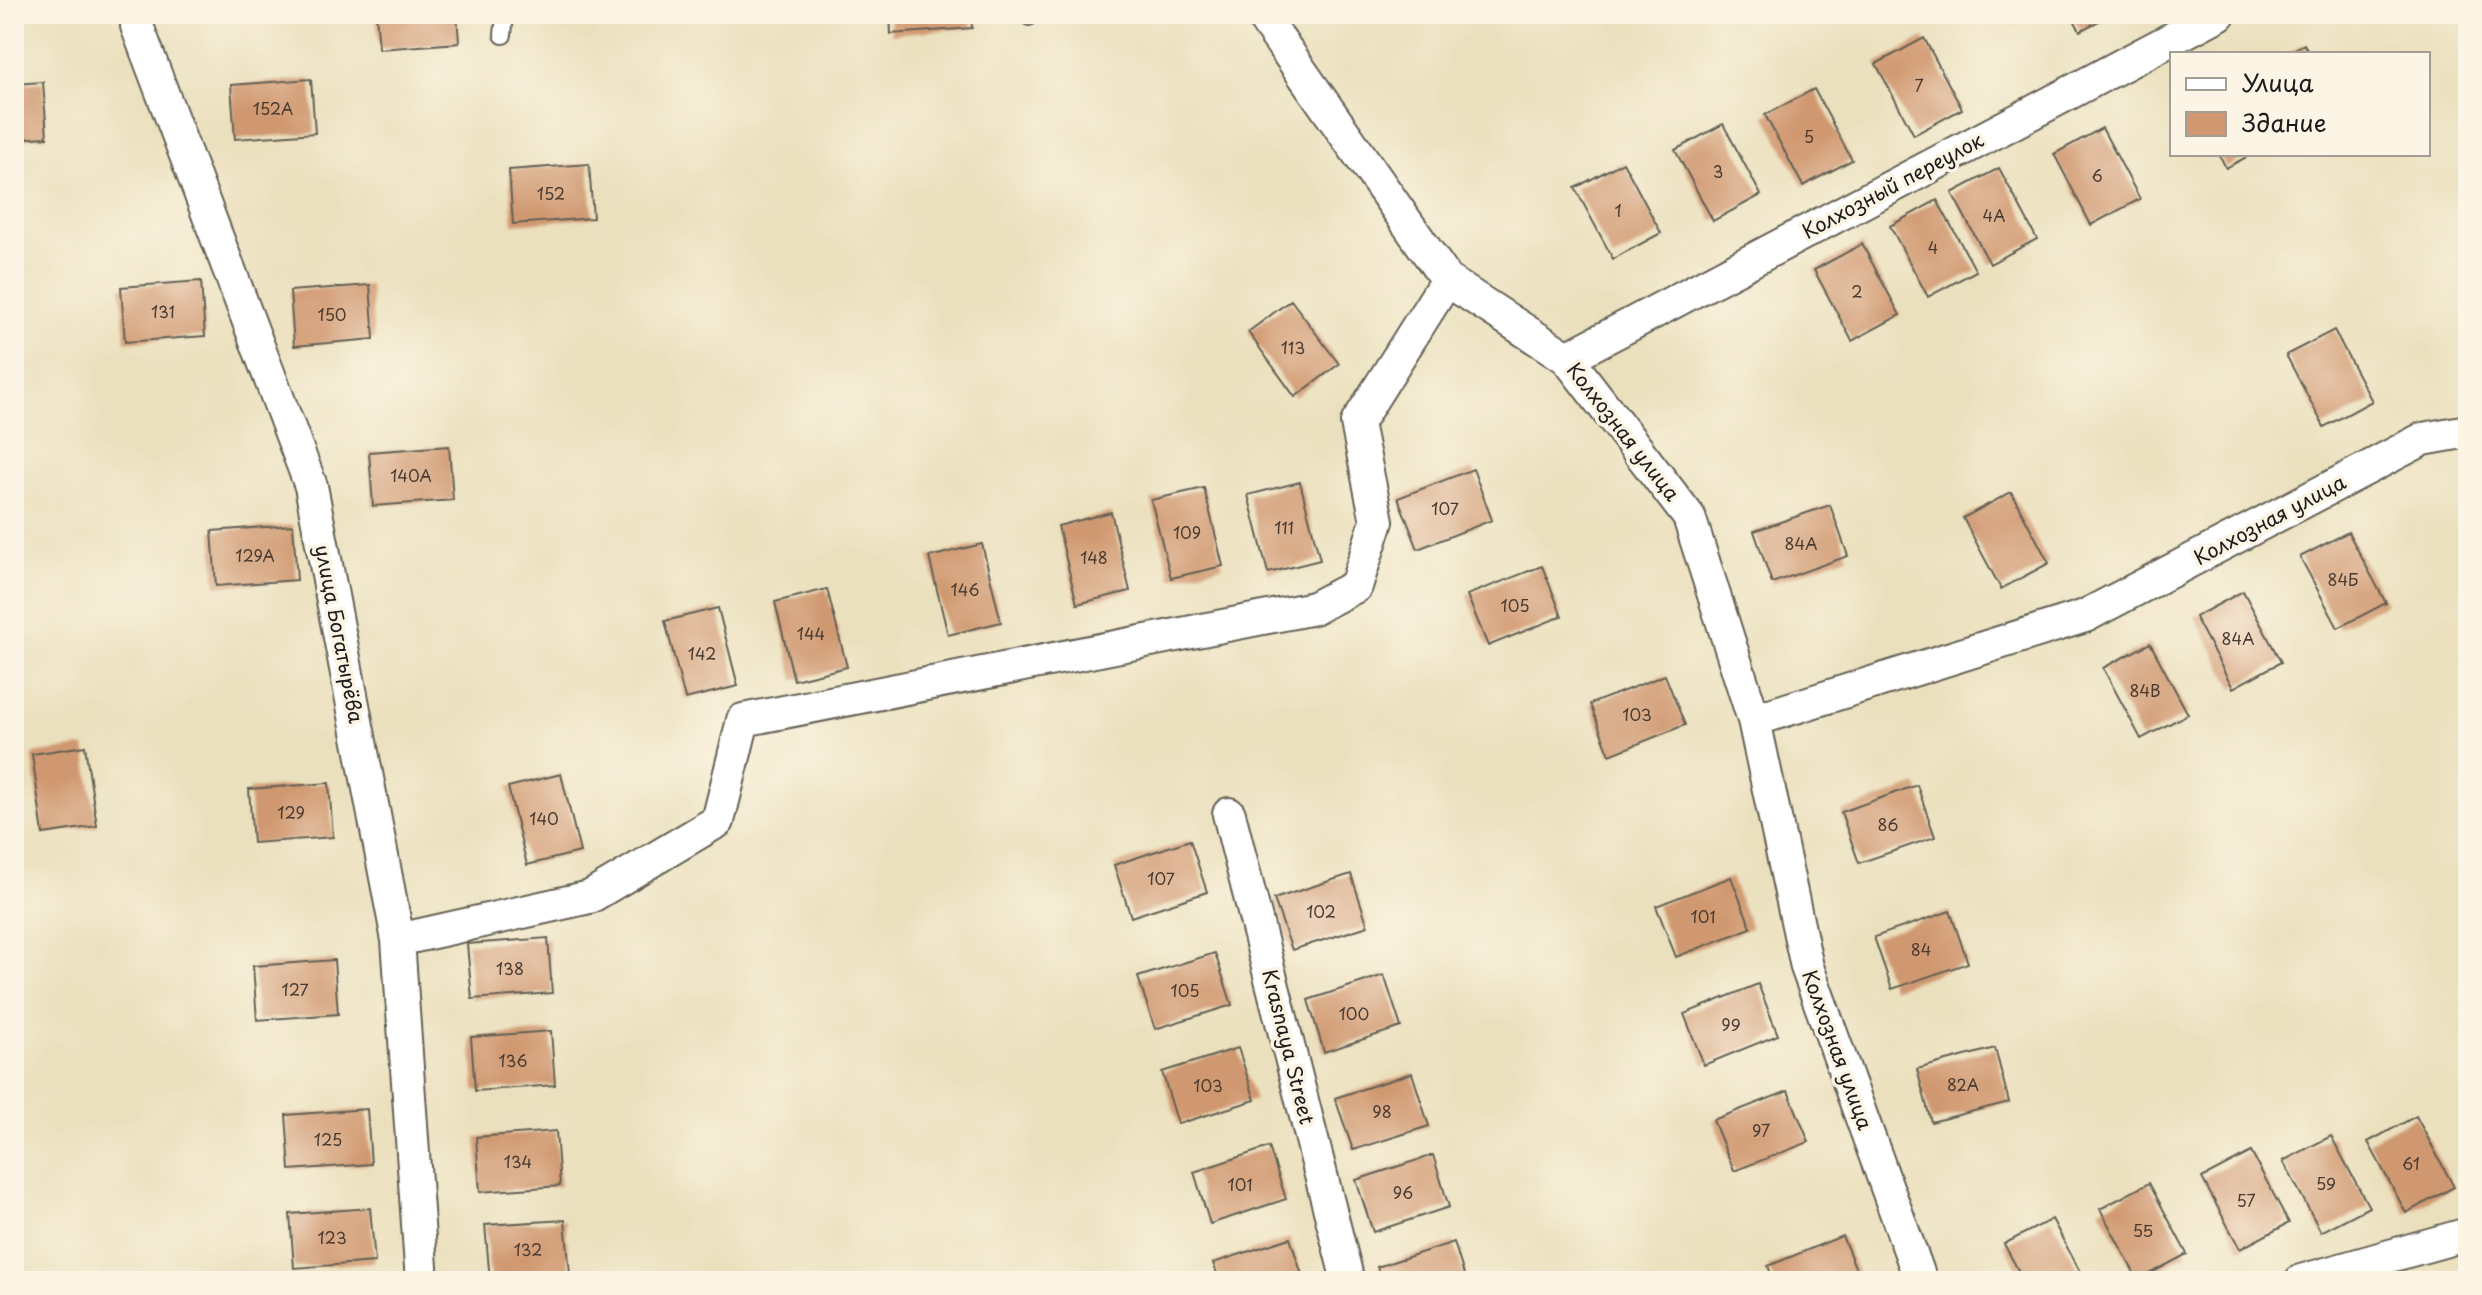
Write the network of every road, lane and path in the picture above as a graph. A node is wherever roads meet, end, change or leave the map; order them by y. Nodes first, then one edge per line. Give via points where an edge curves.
1 (138, 14) edge
2 (505, 14) edge
3 (1261, 14) edge
4 (2219, 14) edge
5 (503, 35) dead end
6 (1447, 280) junction
7 (1567, 358) junction
8 (2468, 431) edge
9 (1754, 720) junction
10 (1229, 814) dead end
11 (398, 940) junction
12 (2468, 1234) edge
13 (422, 1281) edge
14 (1348, 1281) edge
15 (1921, 1281) edge
16 (2301, 1281) edge

1 - 11 street, улица Богатырёва via 137,26 311,486
2 - 5 lane
3 - 6 street, Колхозная улица
4 - 7 street, Колхозный переулок
6 - 7 street, Колхозная улица
6 - 11 street via 1357,423 1377,521 1356,586 1314,608 743,720 718,821 590,897
7 - 9 street, Колхозная улица via 1689,517
8 - 9 street, Колхозная улица via 2423,439 2085,616
9 - 15 street, Колхозная улица via 1807,967
10 - 14 street, Krasnaya Street
11 - 13 street, улица Богатырёва
12 - 16 street

